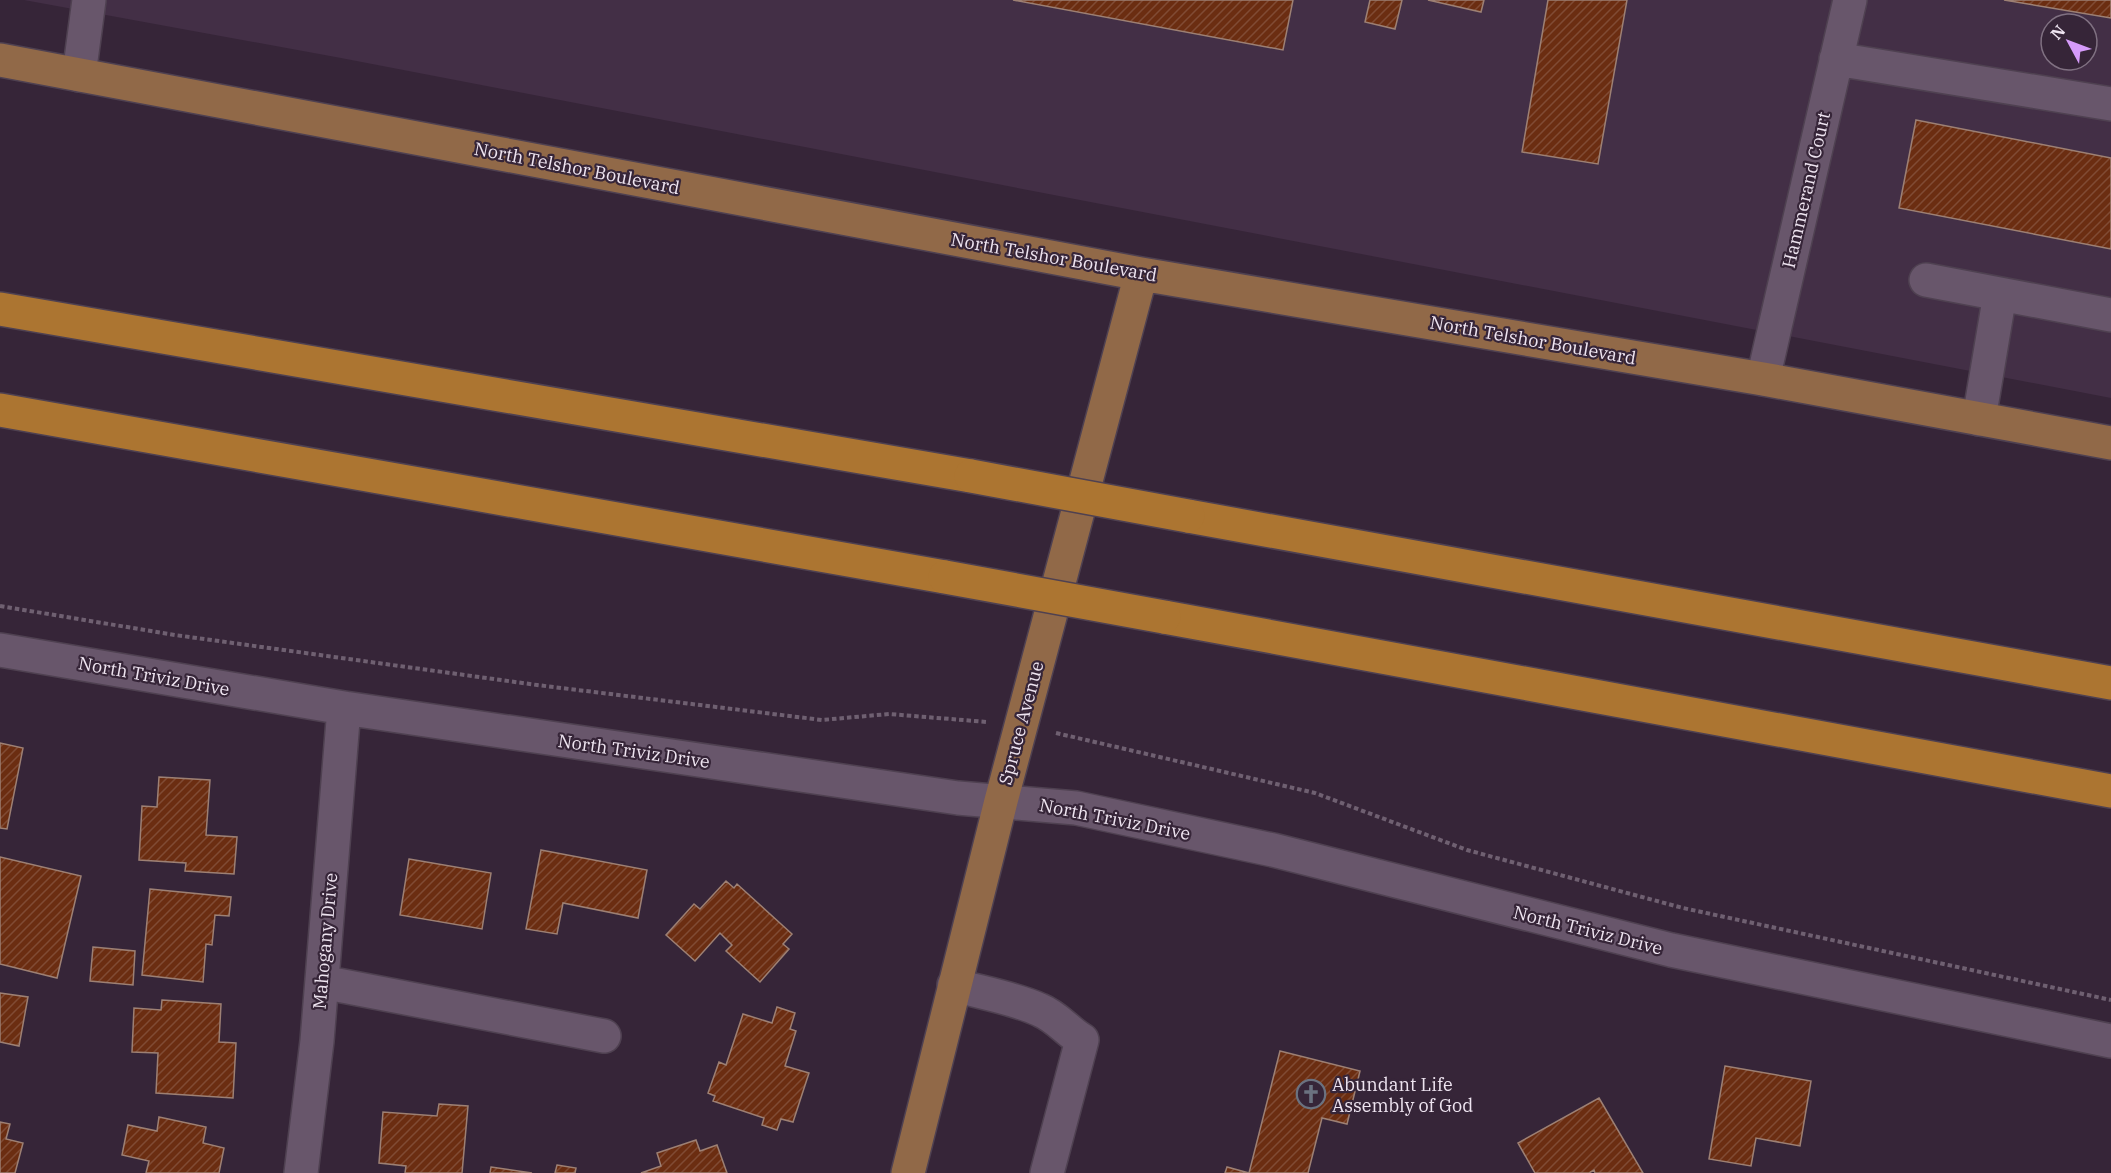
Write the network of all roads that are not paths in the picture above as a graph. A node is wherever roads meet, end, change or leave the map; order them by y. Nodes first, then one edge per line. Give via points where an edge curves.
1 (89, 0) edge
2 (1850, 0) edge
3 (1836, 59) junction
4 (0, 60) edge
5 (79, 75) junction
6 (2111, 104) edge
7 (1141, 274) junction
8 (1926, 280) dead end
9 (2000, 294) junction
10 (0, 309) edge
11 (2111, 315) edge
12 (1763, 379) junction
13 (0, 410) edge
14 (1979, 419) junction
15 (2111, 443) edge
16 (0, 650) edge
17 (2111, 683) edge
18 (344, 708) junction
19 (2111, 791) edge
20 (1001, 801) junction
21 (322, 982) junction
22 (954, 985) junction
23 (604, 1036) dead end
24 (2111, 1041) edge
25 (301, 1173) edge
26 (908, 1173) edge
27 (1047, 1173) edge

1 - 5 street
2 - 3 street, Hammerand Court
3 - 6 street
3 - 12 street, Hammerand Court
4 - 5 main road, North Telshor Boulevard
5 - 7 main road, North Telshor Boulevard
7 - 12 main road, North Telshor Boulevard
7 - 20 main road, Spruce Avenue
8 - 9 street
9 - 11 street
9 - 14 street
10 - 17 highway, bridge via 971,476
12 - 14 main road, North Telshor Boulevard
13 - 19 highway, bridge via 945,577
14 - 15 main road, North Telshor Boulevard
16 - 18 street, North Triviz Drive
18 - 20 street, North Triviz Drive via 958,798
18 - 21 street, Mahogany Drive
20 - 22 main road, Spruce Avenue
20 - 24 street, North Triviz Drive via 1076,808 1273,850 1671,950
21 - 23 street
21 - 25 street, Mahogany Drive
22 - 26 main road, Spruce Avenue
22 - 27 street via 1039,1009 1082,1040

